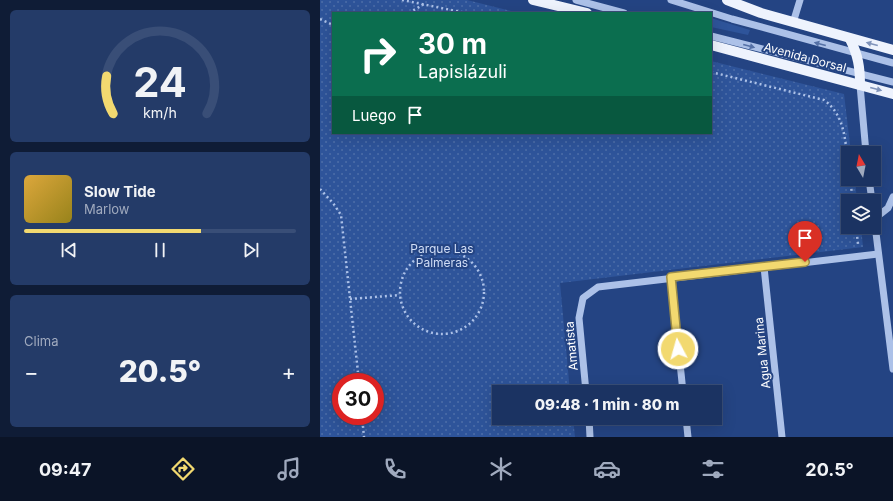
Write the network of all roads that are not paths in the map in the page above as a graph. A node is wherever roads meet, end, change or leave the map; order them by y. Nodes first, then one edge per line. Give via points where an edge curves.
1 (534, 0) edge
2 (576, 0) edge
3 (671, 0) edge
4 (727, 0) edge
5 (800, 0) edge
6 (583, 12) edge
7 (620, 12) edge
8 (708, 12) edge
9 (712, 13) edge
10 (793, 23) junction
11 (712, 36) edge
12 (850, 39) junction
13 (712, 45) edge
14 (893, 50) edge
15 (858, 54) junction
16 (893, 63) edge
17 (860, 73) junction
18 (893, 82) edge
19 (860, 85) junction
20 (893, 94) edge
21 (865, 146) edge
22 (893, 197) edge
23 (881, 213) edge
24 (876, 234) edge
25 (878, 254) junction
26 (764, 267) junction
27 (671, 277) junction
28 (893, 369) edge
29 (585, 385) edge
30 (682, 385) edge
31 (589, 425) edge
32 (687, 425) edge
33 (590, 437) edge
34 (688, 437) edge
35 (782, 437) edge

1 - 6 main road
2 - 7 street
8 -> 3 street
4 - 10 main road
5 - 10 street
15 -> 9 street
10 - 12 main road
11 -> 17 street
14 -> 12 main road
12 - 15 main road
13 - 19 main road, Avenida Dorsal
15 - 16 street
15 - 17 main road
17 - 18 street
17 - 19 main road
19 -> 20 main road, Avenida Dorsal
19 - 21 street
22 - 23 street via 888,208
24 - 25 street
25 - 26 street
25 - 28 street
26 - 27 street
26 - 35 street, Agua Marina
27 - 29 street, Amatista via 598,287 583,298 579,318
27 - 30 street
31 - 33 street
32 - 34 street

